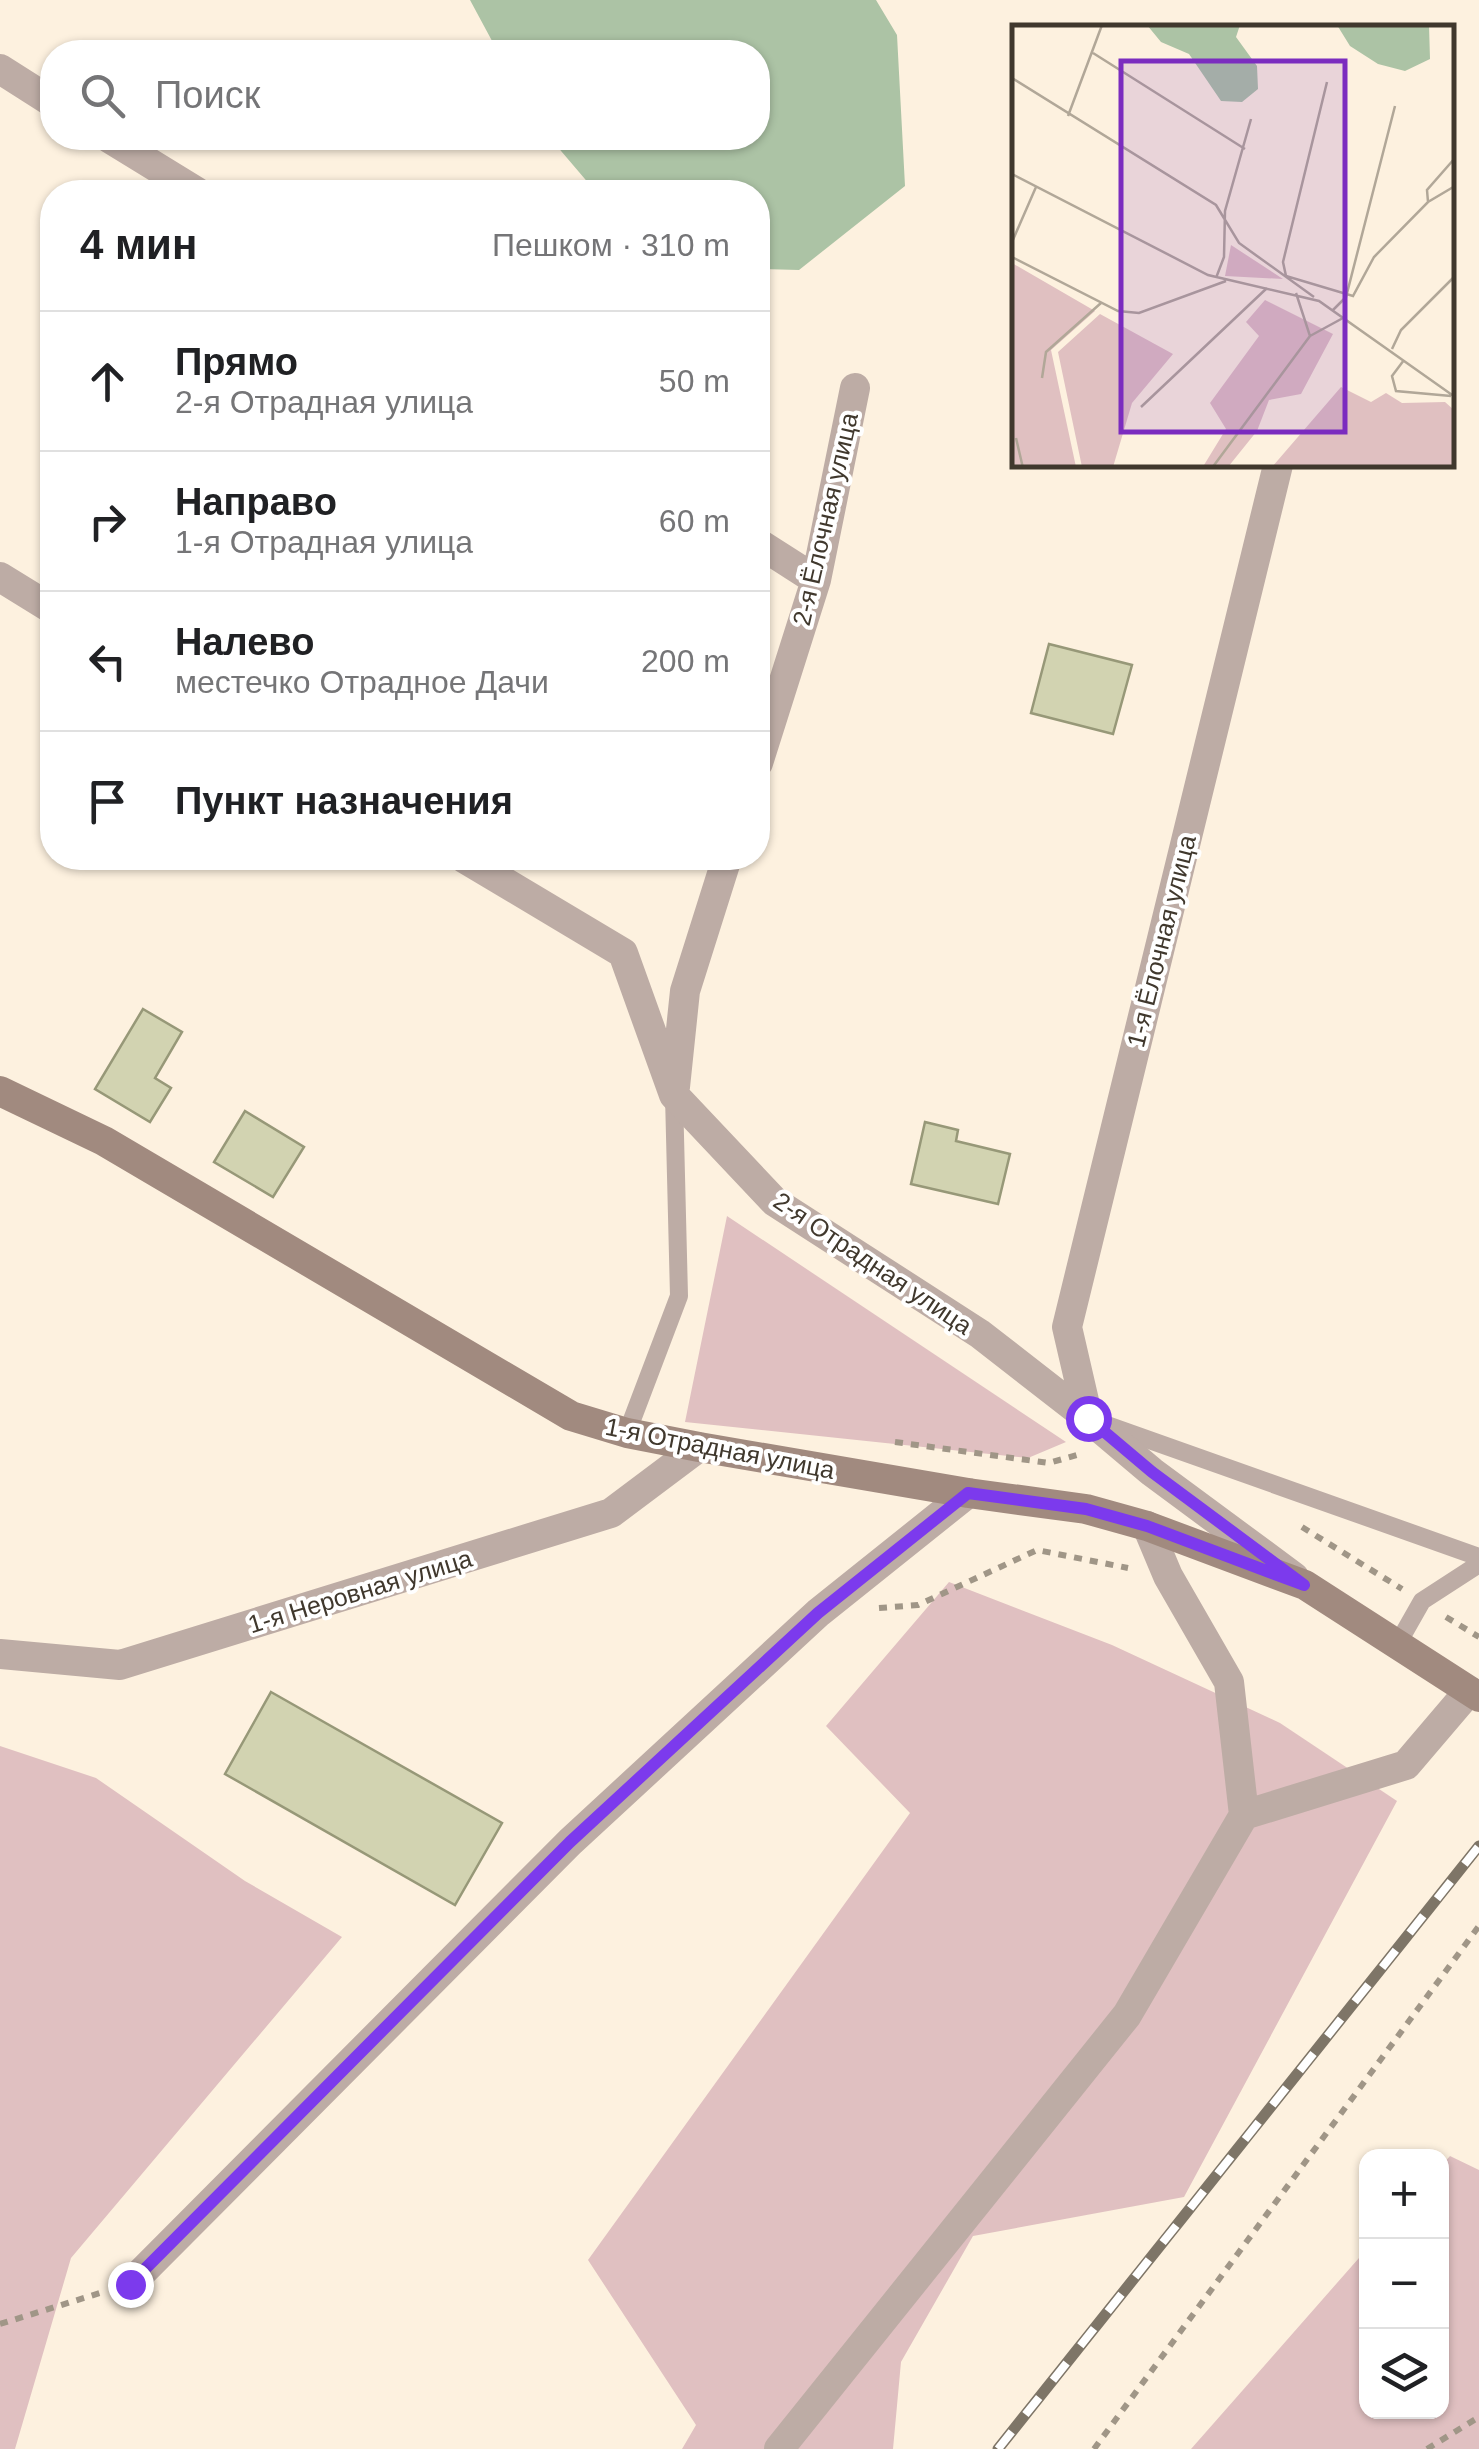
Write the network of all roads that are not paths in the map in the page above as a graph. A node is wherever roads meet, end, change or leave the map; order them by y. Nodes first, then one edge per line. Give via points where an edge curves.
1 (0, 69) edge
2 (40, 94) edge
3 (129, 150) edge
4 (177, 180) edge
5 (855, 388) dead end
6 (1277, 468) edge
7 (770, 551) edge
8 (0, 577) edge
9 (816, 580) junction
10 (40, 602) edge
11 (770, 725) edge
12 (484, 870) edge
13 (723, 870) edge
14 (0, 1092) edge
15 (674, 1095) junction
16 (1088, 1418) junction
17 (627, 1433) junction
18 (698, 1447) junction
19 (968, 1493) junction
20 (1147, 1526) junction
21 (1479, 1560) edge
22 (1304, 1585) junction
23 (1398, 1645) junction
24 (0, 1654) edge
25 (1474, 1694) edge
26 (1244, 1815) junction
27 (130, 2284) road end
28 (779, 2449) edge

1 - 2 street
3 - 4 street
5 - 9 street, 2-я Ёлочная улица
6 - 16 street, 1-я Ёлочная улица via 1067,1327
7 - 9 street
8 - 10 street
9 - 11 street, 2-я Ёлочная улица
12 - 15 street, 2-я Отрадная улица via 623,954
13 - 15 street via 685,990
14 - 17 main road, 1-я Отрадная улица via 104,1141 571,1416
15 - 16 street, 2-я Отрадная улица via 775,1202 980,1334
15 - 17 lane via 679,1296
16 - 21 lane
16 - 22 street, 2-я Отрадная улица
17 - 18 main road, 1-я Отрадная улица
18 - 19 main road, 1-я Отрадная улица
18 - 24 street, 1-я Неровная улица via 611,1513 120,1665
19 - 20 main road, 1-я Отрадная улица via 1086,1509
19 - 27 street via 818,1613 570,1842
20 - 22 main road, 1-я Отрадная улица
20 - 26 street via 1229,1682
21 - 23 lane via 1422,1601
22 - 23 main road, 1-я Отрадная улица
23 - 25 main road, 1-я Отрадная улица
25 - 26 street via 1406,1765
26 - 28 street via 1126,2014

